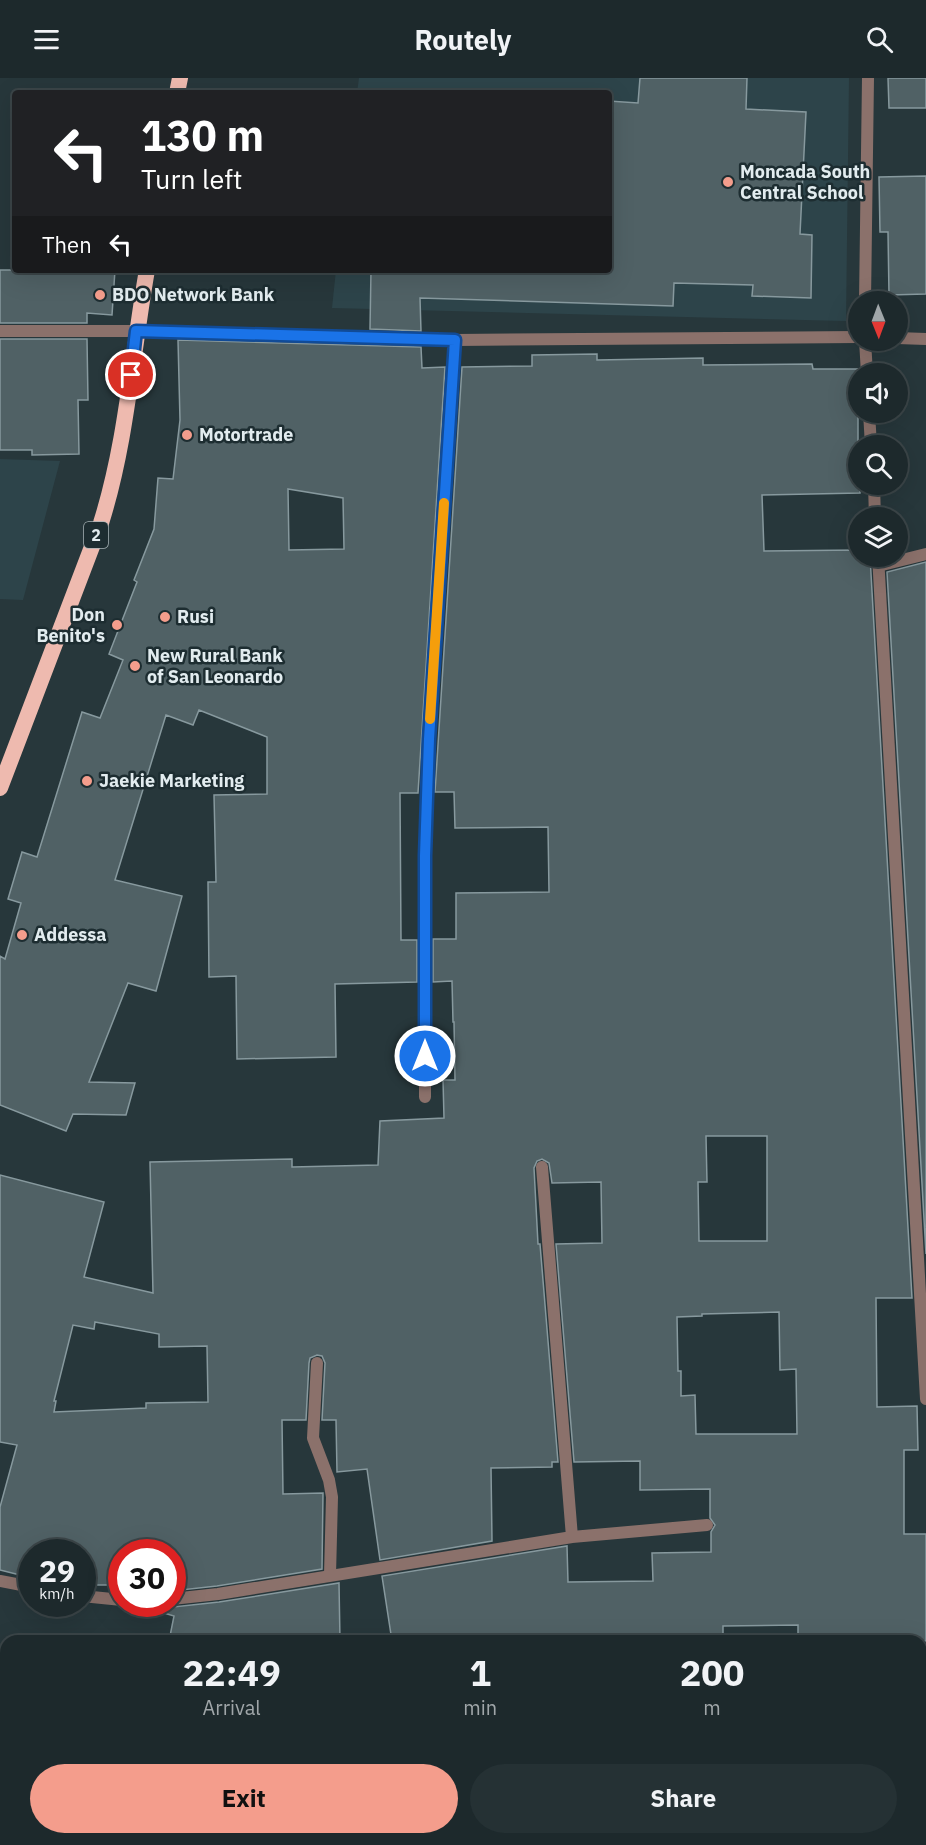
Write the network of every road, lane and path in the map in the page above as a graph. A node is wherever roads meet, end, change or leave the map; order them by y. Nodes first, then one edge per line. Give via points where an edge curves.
1 (868, 78) edge
2 (146, 273) edge
3 (865, 291) edge
4 (0, 331) edge
5 (136, 331) junction
6 (848, 337) edge
7 (908, 338) edge
8 (926, 339) edge
9 (455, 340) junction
10 (926, 554) edge
11 (908, 557) edge
12 (878, 567) edge
13 (0, 788) edge
14 (425, 1097) dead end
15 (542, 1167) dead end
16 (317, 1363) dead end
17 (926, 1399) edge
18 (707, 1525) dead end
19 (572, 1538) junction
20 (330, 1575) junction
21 (0, 1581) edge
22 (18, 1584) edge
23 (186, 1597) edge

1 - 3 street
2 - 5 highway, 2
4 - 5 street
5 - 9 street
5 - 13 highway, 2 via 113,486
6 - 9 street
7 - 8 street
9 - 14 street via 429,739
10 - 11 street
12 - 17 street
15 - 19 street
16 - 20 street via 313,1438 332,1497
18 - 19 street
19 - 20 street
20 - 23 street
21 - 22 street

